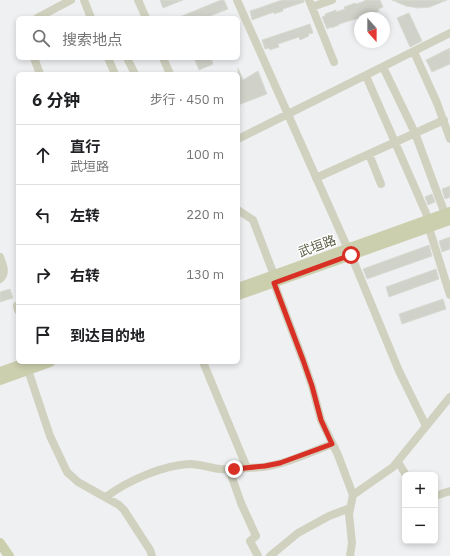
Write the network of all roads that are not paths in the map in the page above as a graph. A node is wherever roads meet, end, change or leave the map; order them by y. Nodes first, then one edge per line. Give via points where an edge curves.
1 (71, 0) edge
2 (84, 0) edge
3 (138, 0) edge
4 (237, 0) edge
5 (332, 0) edge
6 (311, 4) edge
7 (41, 16) edge
8 (90, 16) edge
9 (145, 16) edge
10 (450, 33) edge
11 (414, 52) junction
12 (35, 60) edge
13 (109, 60) edge
14 (128, 60) edge
15 (164, 60) edge
16 (334, 62) dead end
17 (383, 67) junction
18 (39, 72) edge
19 (114, 72) edge
20 (134, 72) edge
21 (169, 72) edge
22 (366, 76) junction
23 (288, 114) junction
24 (444, 120) junction
25 (415, 133) junction
26 (240, 138) edge
27 (450, 139) edge
28 (396, 142) junction
29 (369, 154) junction
30 (316, 178) junction
31 (381, 184) dead end
32 (240, 211) edge
33 (448, 216) edge
34 (429, 224) junction
35 (350, 252) junction
36 (0, 257) edge
37 (0, 279) edge
38 (274, 279) junction
39 (240, 288) edge
40 (240, 294) edge
41 (450, 295) edge
42 (39, 364) edge
43 (203, 364) edge
44 (28, 366) edge
45 (0, 372) edge
46 (0, 380) edge
47 (450, 398) edge
48 (426, 426) junction
49 (332, 444) junction
50 (398, 462) junction
51 (247, 468) junction
52 (229, 469) junction
53 (404, 472) edge
54 (450, 492) edge
55 (353, 495) junction
56 (438, 495) edge
57 (106, 497) junction
58 (350, 508) junction
59 (0, 542) edge
60 (9, 556) edge
61 (152, 556) edge
62 (258, 556) edge
63 (270, 556) edge
64 (350, 556) edge

1 - 7 street
2 - 8 street
3 - 9 street
4 - 23 street
5 - 6 street
6 - 16 street
10 - 11 street
11 - 17 street
11 - 24 street
12 - 18 street
13 - 19 street
14 - 20 street
15 - 21 street
17 - 22 street
17 - 25 street
22 - 23 street
22 - 28 street
23 - 26 street
23 - 30 street
24 - 25 street
24 - 27 street
25 - 28 street
25 - 33 street
28 - 29 street
28 - 34 street
29 - 30 street
29 - 31 street
30 - 35 street
32 - 38 street via 253,220
33 - 34 main road, 武垣路
34 - 35 main road, 武垣路
34 - 41 street
35 - 38 main road, 武垣路
35 - 48 street via 399,371
36 - 37 street via 4,275
38 - 39 main road, 武垣路
38 - 40 main road, 武垣路
38 - 49 street via 312,386 321,420
42 - 44 main road
43 - 51 street
44 - 45 main road
44 - 46 main road
44 - 57 street via 50,436 67,472 82,484
47 - 48 street
48 - 50 street
49 - 51 street via 280,463
49 - 55 street
50 - 53 street
50 - 55 street
51 - 52 street
52 - 57 street via 190,464 171,468 130,481
52 - 62 street via 256,536 250,541
54 - 56 street
55 - 58 street
57 - 61 street via 124,510
58 - 63 street via 298,533
58 - 64 street
59 - 60 main road

